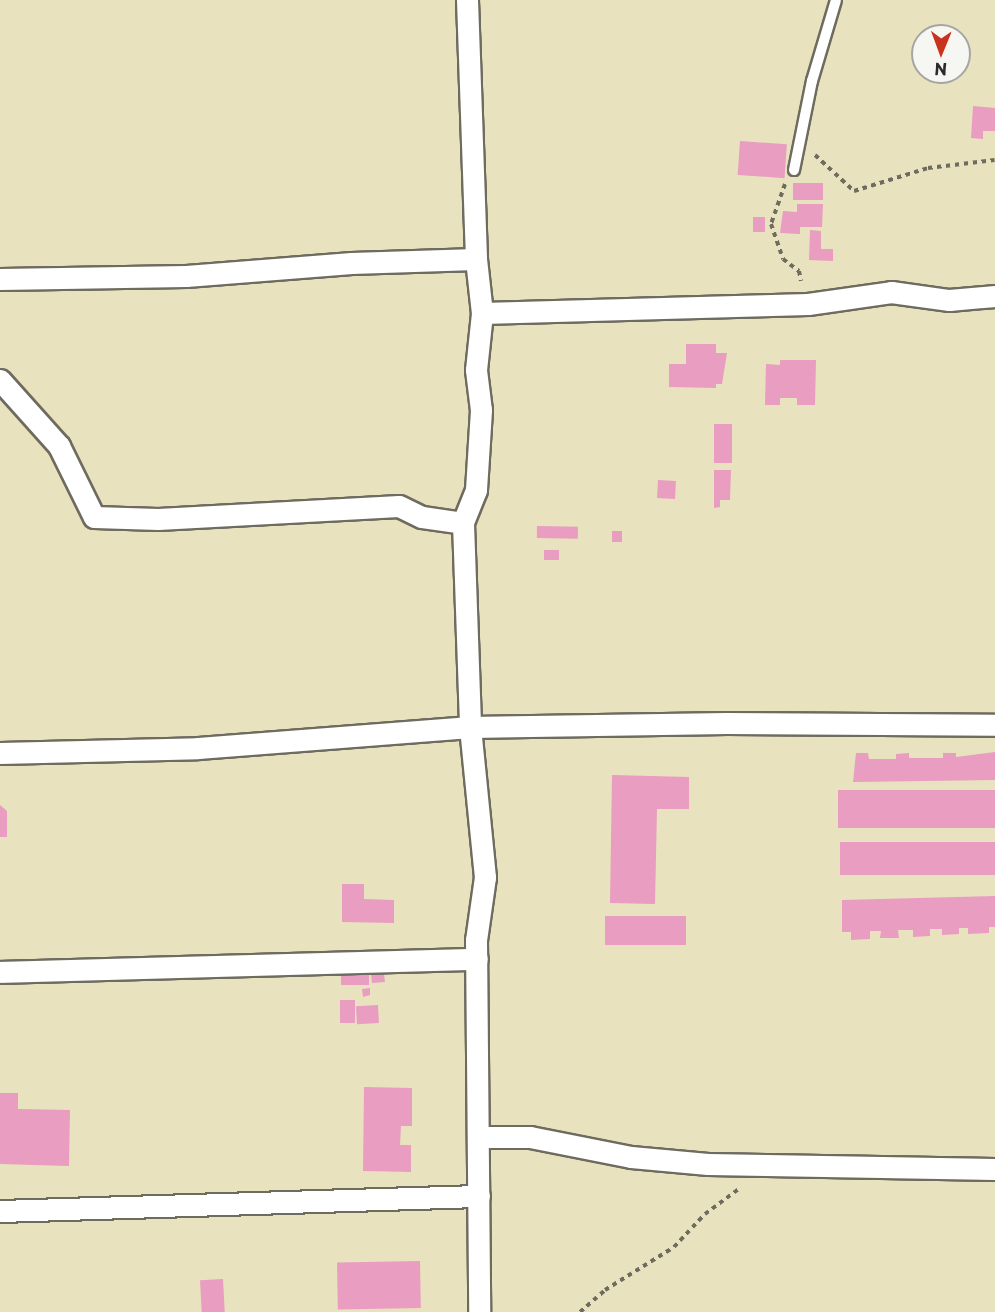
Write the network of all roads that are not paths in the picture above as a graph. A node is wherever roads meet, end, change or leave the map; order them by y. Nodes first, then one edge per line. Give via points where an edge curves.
1 (467, 0) edge
2 (836, 0) edge
3 (794, 170) road end
4 (476, 259) junction
5 (0, 279) edge
6 (995, 296) edge
7 (482, 313) junction
8 (0, 380) edge
9 (463, 523) junction
10 (995, 725) edge
11 (470, 727) junction
12 (0, 753) edge
13 (477, 959) junction
14 (0, 972) edge
15 (480, 1137) junction
16 (995, 1168) edge
17 (479, 1196) junction
18 (0, 1211) edge
19 (479, 1312) edge

1 - 4 street
2 - 3 lane via 812,81
4 - 5 street via 351,263 186,276
4 - 7 street
6 - 7 street via 949,300 891,292 808,304
7 - 9 street via 476,370 481,410 476,490
8 - 9 street via 59,446 94,517 158,519 399,506 422,517
9 - 11 street
10 - 11 street via 727,723
11 - 12 street via 198,748
11 - 13 street via 484,877
13 - 14 street
13 - 15 street
15 - 16 street via 530,1137 631,1157 761,1166
15 - 17 street
17 - 18 street
17 - 19 street

